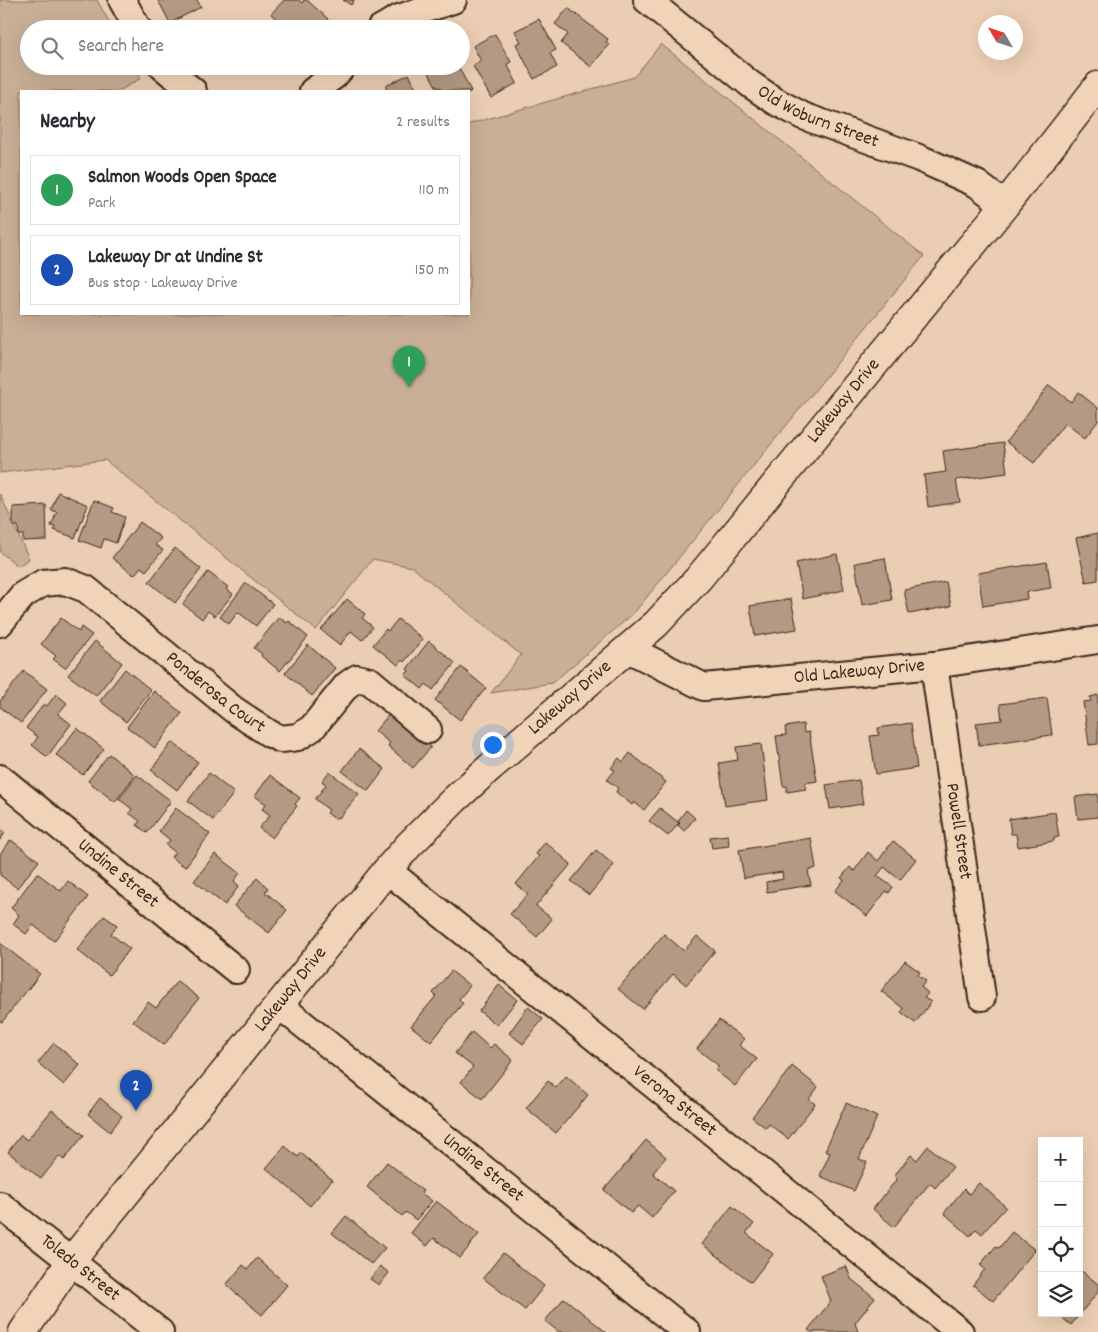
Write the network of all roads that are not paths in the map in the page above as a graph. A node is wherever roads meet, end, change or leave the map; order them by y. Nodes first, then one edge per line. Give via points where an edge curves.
1 (122, 0) edge
2 (453, 0) edge
3 (647, 0) edge
4 (133, 20) edge
5 (396, 20) edge
6 (172, 75) edge
7 (335, 75) edge
8 (1098, 86) edge
9 (192, 90) edge
10 (314, 90) edge
11 (1005, 205) junction
12 (0, 623) edge
13 (1098, 640) edge
14 (628, 649) junction
15 (934, 665) junction
16 (428, 730) dead end
17 (0, 778) edge
18 (387, 870) junction
19 (236, 970) dead end
20 (982, 997) dead end
21 (279, 1005) junction
22 (0, 1205) edge
23 (71, 1261) junction
24 (23, 1332) edge
25 (160, 1332) edge
26 (687, 1332) edge
27 (960, 1332) edge

1 - 4 street
2 - 5 street
3 - 11 street, Old Woburn Street via 775,101 803,116 919,158 977,184
6 - 9 street
7 - 10 street
8 - 11 main road, Lakeway Drive
11 - 14 main road, Lakeway Drive via 698,579
12 - 16 street, Ponderosa Court via 23,595 43,583 65,581 86,589 234,710 281,739 298,737 312,728 347,686 358,678 370,681
13 - 15 street, Old Lakeway Drive
14 - 15 street, Old Lakeway Drive via 704,687
14 - 18 main road, Lakeway Drive via 454,800
15 - 20 street, Powell Street
17 - 19 street, Undine Street
18 - 21 main road, Lakeway Drive
18 - 27 street, Verona Street
21 - 23 main road, Lakeway Drive
21 - 26 street, Undine Street
22 - 23 street, Toledo Street
23 - 24 main road, Lakeway Drive
23 - 25 street, Toledo Street

